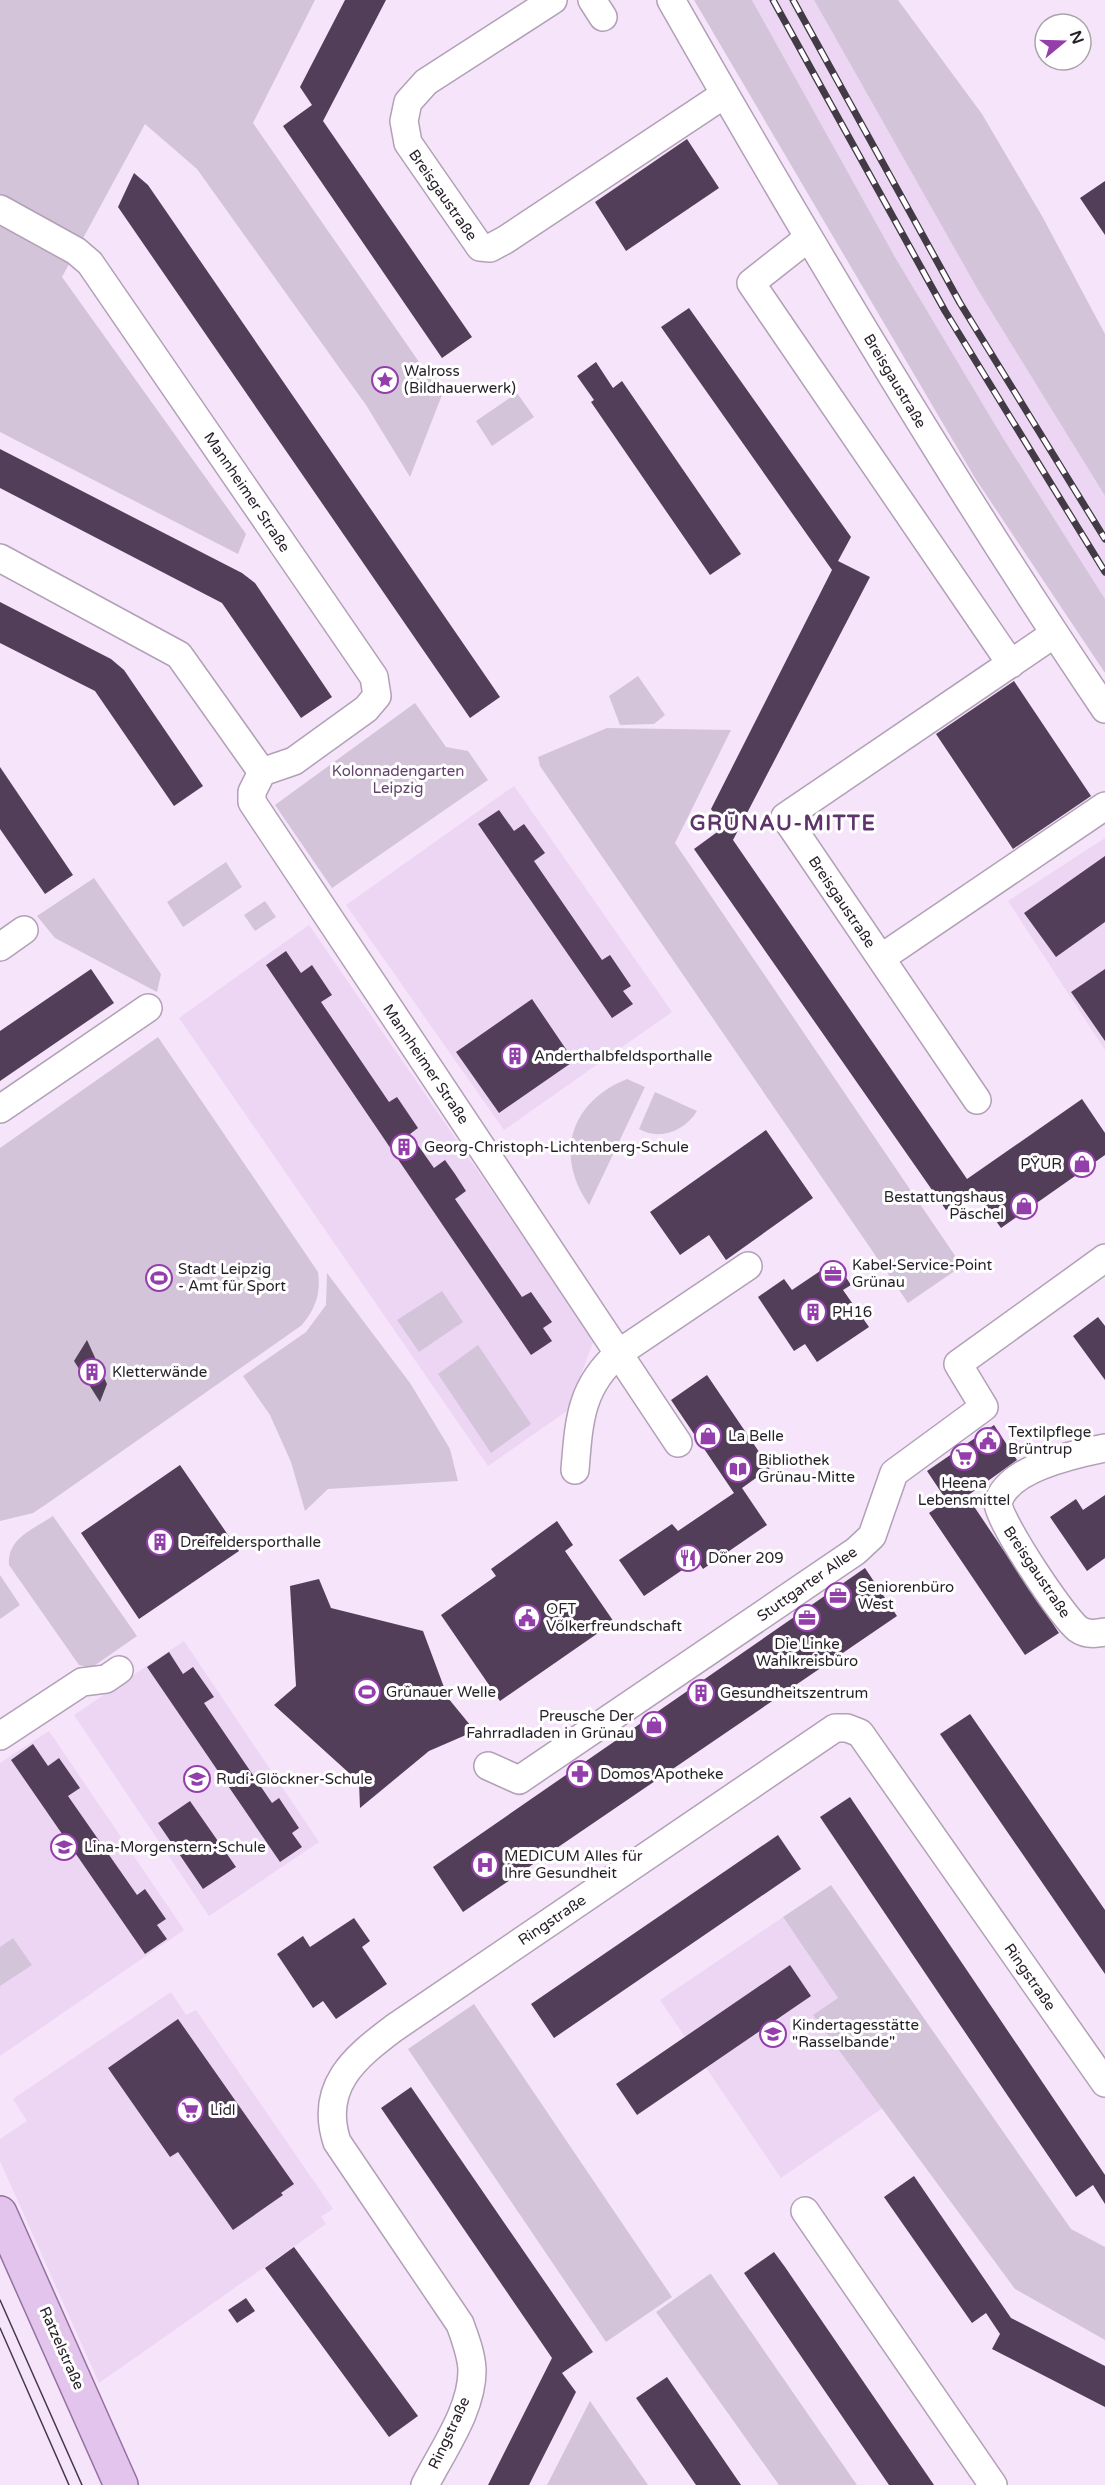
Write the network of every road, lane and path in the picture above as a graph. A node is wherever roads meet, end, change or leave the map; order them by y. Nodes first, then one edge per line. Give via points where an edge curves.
1 (553, 0) edge
2 (672, 0) edge
3 (725, 94) junction
4 (0, 209) edge
5 (808, 238) junction
6 (0, 558) edge
7 (1054, 634) junction
8 (1011, 664) junction
9 (1105, 709) edge
10 (262, 772) junction
11 (1105, 806) edge
12 (24, 930) dead end
13 (0, 947) edge
14 (880, 958) junction
15 (148, 1008) dead end
16 (977, 1100) dead end
17 (0, 1109) edge
18 (1105, 1258) edge
19 (748, 1266) dead end
20 (619, 1353) junction
21 (678, 1443) dead end
22 (1105, 1448) edge
23 (574, 1470) dead end
24 (1105, 1632) edge
25 (120, 1670) dead end
26 (0, 1736) edge
27 (488, 1766) dead end
28 (1105, 2083) edge
29 (805, 2211) dead end
30 (0, 2213) edge
31 (121, 2485) edge
32 (425, 2485) edge
33 (993, 2485) edge

1 - 3 street, Breisgaustraße via 426,82 408,102 404,121 408,143 480,247 490,248 505,240
2 - 3 street, Breisgaustraße
3 - 5 street, Breisgaustraße
4 - 10 street, Mannheimer Straße via 76,250 90,263 374,677 377,696 366,709 294,761
5 - 7 street, Breisgaustraße
5 - 8 street via 751,283
6 - 10 street via 179,655
7 - 8 street, Breisgaustraße
7 - 9 street, Breisgaustraße
8 - 14 street, Breisgaustraße via 785,817
10 - 20 street, Mannheimer Straße via 252,792 257,812
11 - 14 street, Breisgaustraße
12 - 13 street
14 - 16 street, Breisgaustraße
15 - 17 street
18 - 27 street, Stuttgarter Allee via 958,1364 984,1407 894,1473 872,1536 856,1551 519,1780
19 - 20 street
20 - 21 street, Mannheimer Straße
20 - 23 street via 600,1370 587,1392
22 - 24 street, Breisgaustraße via 1044,1463 1008,1488 998,1503 1006,1526 1070,1621 1088,1634
25 - 26 street via 106,1679 82,1682
28 - 32 street, Ringstraße via 860,1733 835,1728 394,2028 359,2055 342,2079 331,2113 337,2142 460,2324 468,2345 472,2369 469,2389
29 - 33 street
30 - 31 main road, Ratzelstraße

